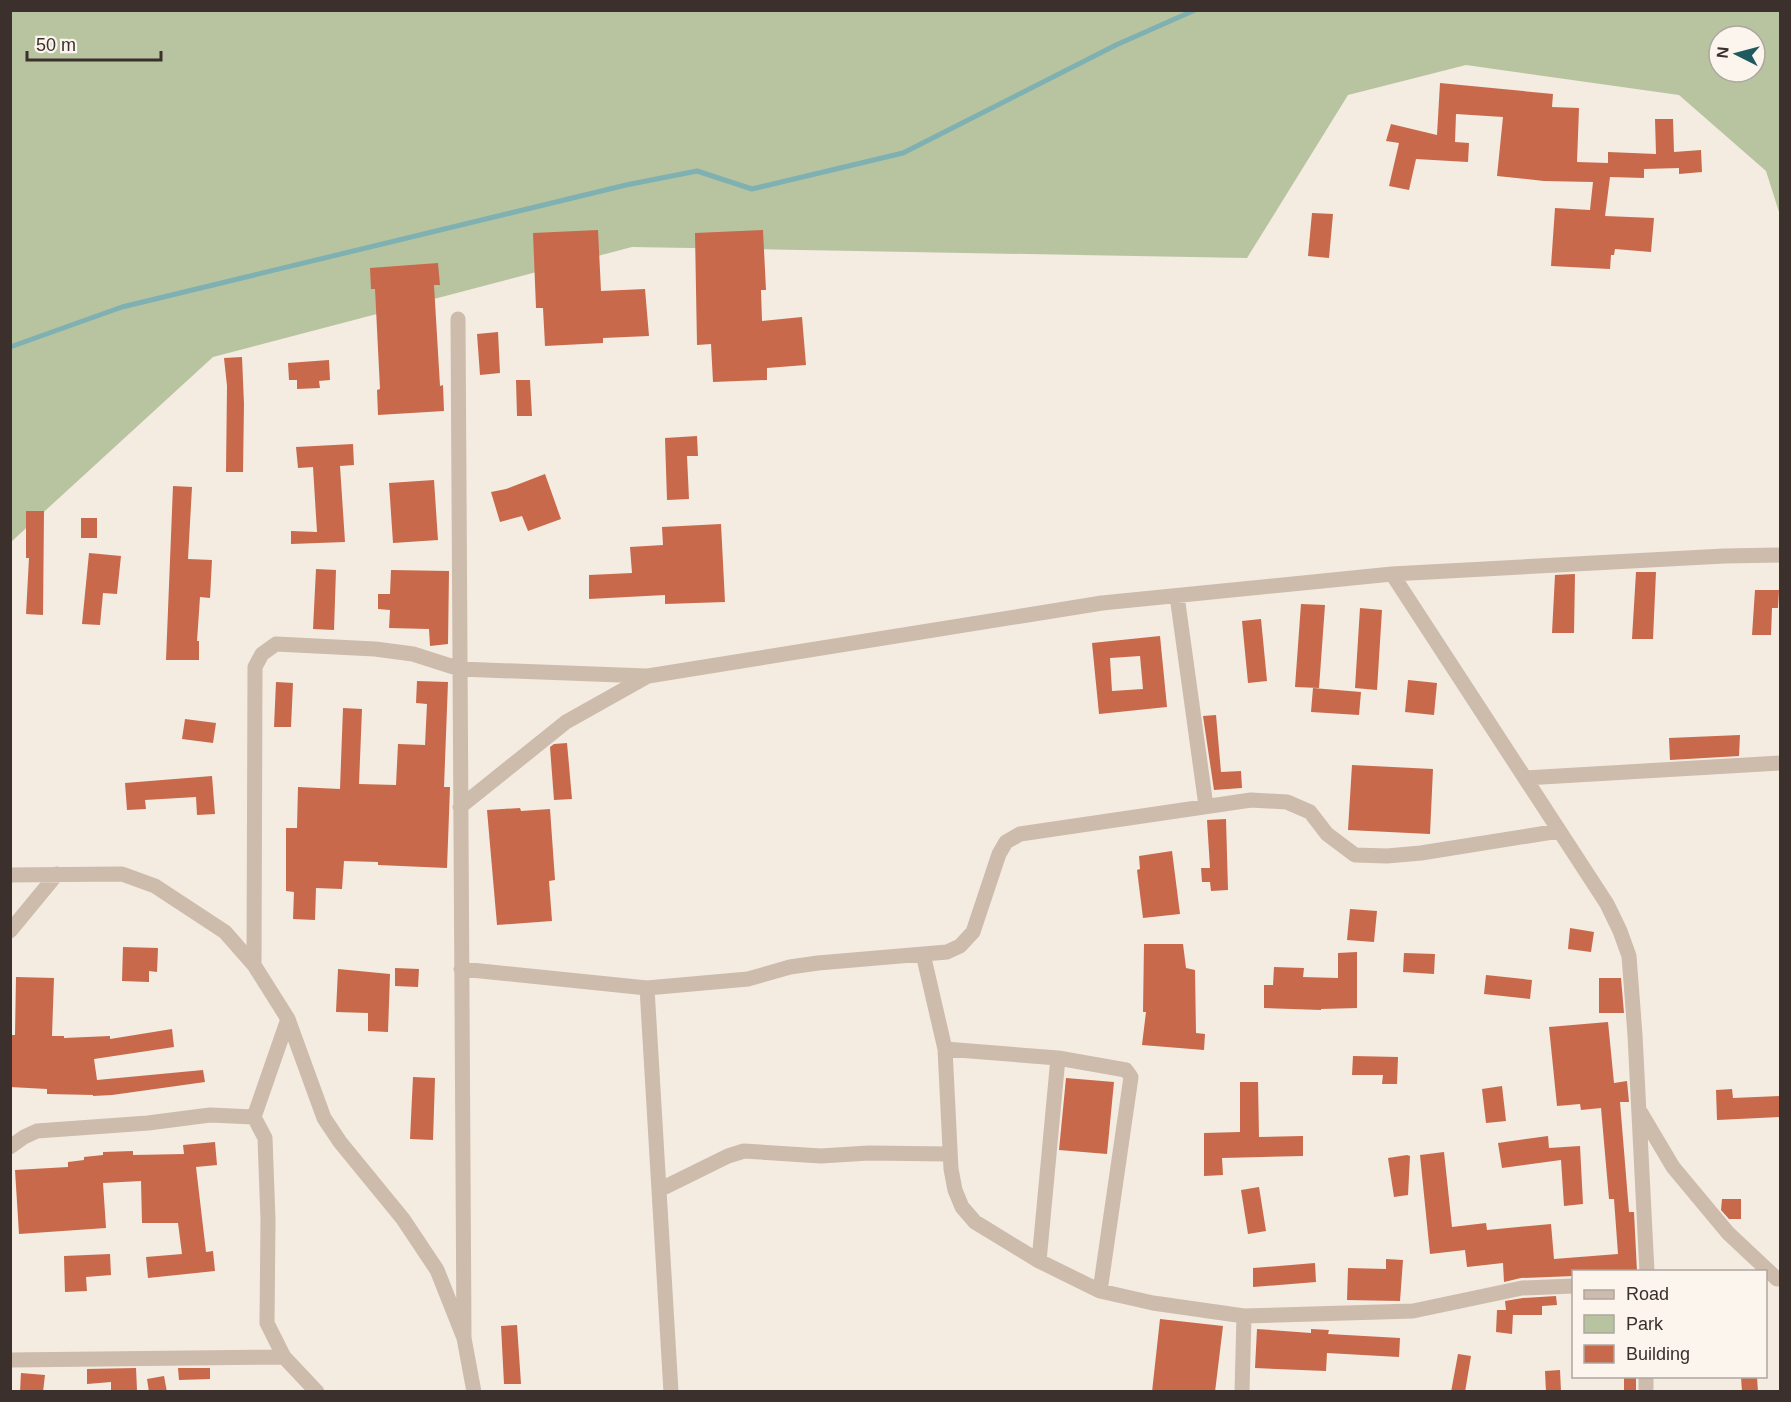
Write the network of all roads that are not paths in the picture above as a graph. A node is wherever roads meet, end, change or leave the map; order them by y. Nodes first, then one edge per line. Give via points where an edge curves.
1 (458, 319) dead end
2 (1780, 555) edge
3 (1392, 573) junction
4 (1177, 596) junction
5 (460, 669) junction
6 (648, 676) junction
7 (1780, 764) edge
8 (1525, 778) junction
9 (1206, 806) junction
10 (460, 807) junction
11 (1559, 831) junction
12 (57, 874) junction
13 (10, 875) edge
14 (10, 931) edge
15 (923, 954) junction
16 (254, 965) junction
17 (461, 969) junction
18 (647, 988) junction
19 (288, 1019) junction
20 (945, 1049) junction
21 (1058, 1058) junction
22 (1639, 1110) junction
23 (254, 1117) junction
24 (10, 1147) edge
25 (950, 1154) junction
26 (659, 1190) junction
27 (1039, 1261) junction
28 (1647, 1270) edge
29 (1765, 1270) edge
30 (1572, 1286) edge
31 (1100, 1291) junction
32 (1244, 1316) junction
33 (464, 1338) junction
34 (284, 1357) junction
35 (10, 1360) edge
36 (317, 1392) edge
37 (474, 1392) edge
38 (671, 1392) edge
39 (1242, 1392) edge

1 - 5 street
2 - 3 street
3 - 4 street
3 - 8 street
4 - 6 street via 1102,603
4 - 9 street
5 - 6 street
5 - 10 street
5 - 16 street via 412,654 375,649 276,644 261,654 255,667
6 - 10 street via 566,722
7 - 8 street
8 - 11 street
9 - 11 street via 1251,800 1287,802 1310,812 1327,834 1355,855 1410,854
9 - 15 street via 1020,834 1006,842 999,854 973,932 960,946 947,952
10 - 17 street
11 - 22 street via 1607,904 1629,956
12 - 13 street
12 - 14 street
12 - 16 street via 122,874 155,886 225,932
15 - 18 street via 818,963 748,979
15 - 20 street
16 - 19 street
17 - 18 street
17 - 33 street
18 - 26 street
19 - 23 street
19 - 33 street via 324,1118 403,1219 436,1270
20 - 21 street
20 - 25 street
21 - 27 street
21 - 31 street via 1126,1070 1131,1077
22 - 28 street
22 - 29 street via 1672,1167
23 - 24 street via 210,1115 53,1129 37,1131
23 - 34 street via 265,1138 267,1323
25 - 26 street via 832,1156 744,1151
25 - 27 street via 955,1190 962,1207 975,1222
26 - 38 street
27 - 31 street
30 - 32 street via 1522,1288 1413,1311
31 - 32 street
32 - 39 street
33 - 37 street
34 - 35 street
34 - 36 street

